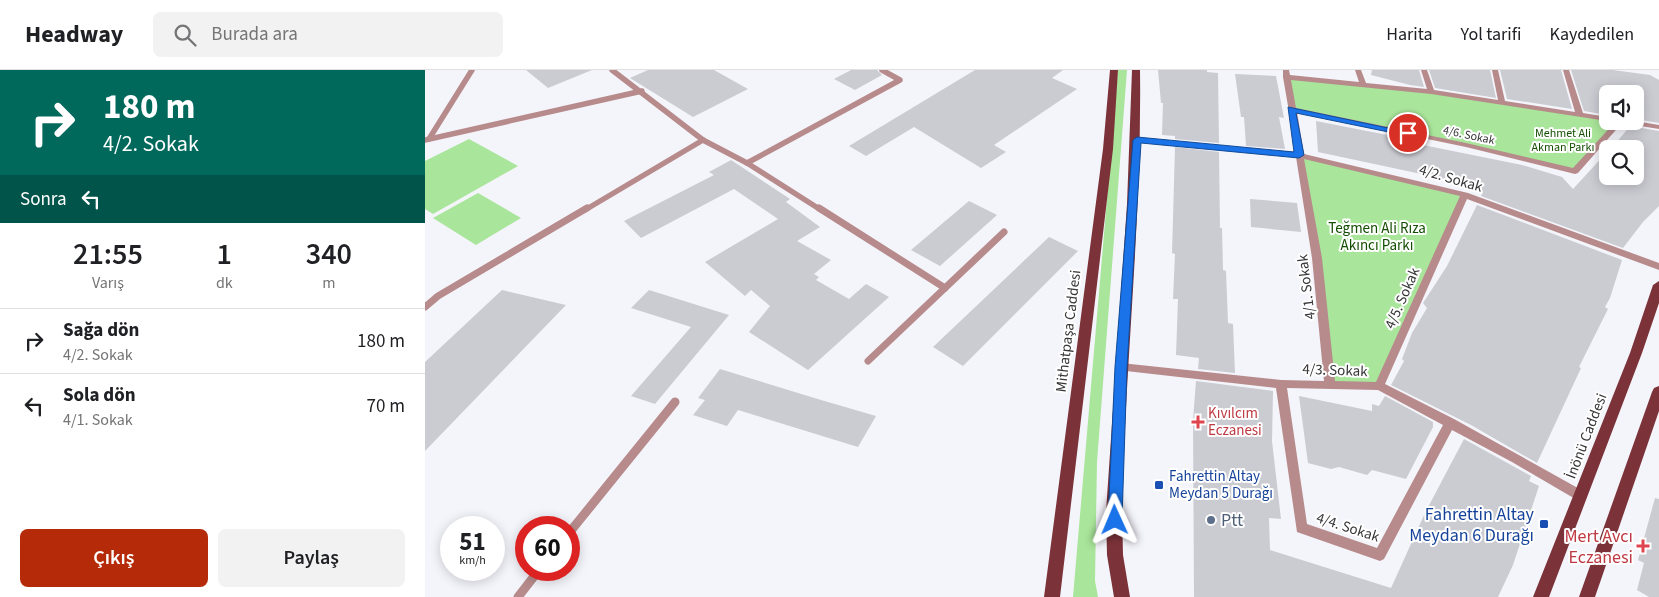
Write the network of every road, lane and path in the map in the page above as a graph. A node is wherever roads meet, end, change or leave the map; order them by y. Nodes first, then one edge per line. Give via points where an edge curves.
1 (471, 70) edge
2 (612, 70) edge
3 (882, 70) edge
4 (1114, 70) edge
5 (1136, 70) edge
6 (1358, 70) edge
7 (1424, 70) edge
8 (1495, 70) edge
9 (1566, 70) edge
10 (1286, 73) edge
11 (1363, 85) junction
12 (643, 91) junction
13 (1431, 92) junction
14 (1502, 103) junction
15 (1291, 109) junction
16 (1580, 115) junction
17 (1599, 118) edge
18 (1644, 125) edge
19 (1659, 127) edge
20 (1613, 130) edge
21 (427, 140) edge
22 (703, 140) junction
23 (1137, 140) junction
24 (1299, 155) junction
25 (747, 163) junction
26 (1465, 195) junction
27 (1004, 232) dead end
28 (1659, 267) edge
29 (1659, 285) edge
30 (945, 288) junction
31 (425, 306) edge
32 (868, 361) dead end
33 (1121, 367) junction
34 (1281, 384) junction
35 (1331, 384) junction
36 (1379, 386) junction
37 (1659, 392) edge
38 (675, 402) dead end
39 (1450, 422) junction
40 (1581, 496) junction
41 (580, 519) edge
42 (530, 581) edge
43 (517, 597) edge
44 (1052, 597) edge
45 (1122, 597) edge
46 (1541, 597) edge
47 (1587, 597) edge

1 - 21 lane
2 - 12 lane
3 - 25 lane via 899,80
4 - 44 main road, Mithatpaşa Caddesi via 1108,149
5 - 23 main road
6 - 11 street
7 - 13 street
8 - 14 street
9 - 16 street
10 - 11 street
10 - 15 street, 4/1. Sokak
11 - 13 street
12 - 21 lane
12 - 22 lane
13 - 14 street
14 - 16 street
15 - 20 street, 4/6. Sokak via 1575,170
15 - 24 street, 4/1. Sokak
16 - 17 street
18 - 19 street, 4/6. Sokak
22 - 25 lane
22 - 31 lane
23 - 24 street, 4/2. Sokak
23 - 33 main road
24 - 26 street, 4/2. Sokak
24 - 35 street, 4/1. Sokak via 1317,258
25 - 30 lane
26 - 28 street, 4/2. Sokak
26 - 36 street, 4/5. Sokak
27 - 30 lane
29 - 40 main road, İnönü Caddesi
30 - 32 lane
33 - 34 street, 4/3. Sokak
33 - 45 main road via 1115,501 1117,577
34 - 35 street, 4/3. Sokak
34 - 39 street, 4/4. Sokak via 1301,528 1380,555
35 - 36 street, 4/3. Sokak
36 - 39 street, 4/3. Sokak
37 - 47 main road
38 - 41 lane
39 - 40 street, 4/3. Sokak
40 - 46 main road, İnönü Caddesi
42 - 43 lane

